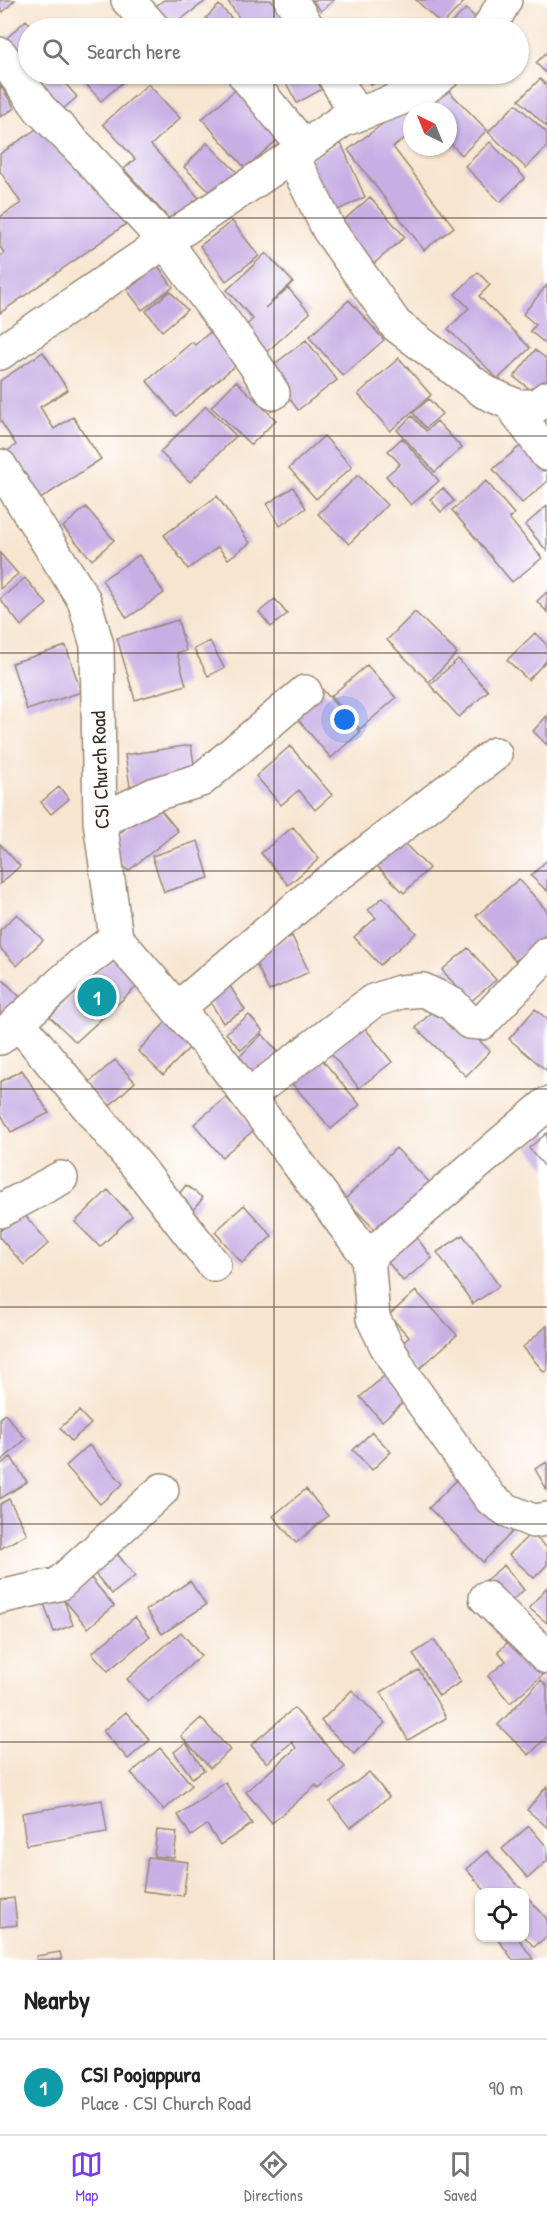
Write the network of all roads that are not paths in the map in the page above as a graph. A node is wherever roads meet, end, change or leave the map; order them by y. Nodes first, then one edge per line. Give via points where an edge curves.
1 (128, 0) edge
2 (291, 0) edge
3 (506, 0) edge
4 (144, 18) edge
5 (302, 18) edge
6 (495, 18) edge
7 (0, 54) edge
8 (18, 79) edge
9 (22, 84) edge
10 (251, 84) edge
11 (339, 84) edge
12 (430, 84) edge
13 (357, 115) junction
14 (298, 151) junction
15 (165, 241) junction
16 (0, 353) edge
17 (273, 393) dead end
18 (547, 398) edge
19 (510, 403) junction
20 (547, 454) edge
21 (1, 472) edge
22 (305, 692) dead end
23 (495, 754) dead end
24 (100, 821) junction
25 (116, 938) junction
26 (547, 954) edge
27 (177, 1009) junction
28 (9, 1030) edge
29 (248, 1096) junction
30 (547, 1104) edge
31 (61, 1178) dead end
32 (0, 1211) edge
33 (368, 1257) junction
34 (214, 1265) dead end
35 (162, 1490) dead end
36 (547, 1519) edge
37 (0, 1597) edge
38 (486, 1598) dead end
39 (547, 1656) edge

1 - 4 street
2 - 5 street
3 - 6 street
7 - 8 street
9 - 15 street via 40,109
10 - 14 street
11 - 13 street
12 - 13 street via 421,91
13 - 14 street via 343,120
14 - 15 street
14 - 19 street via 329,230 396,325 485,392
15 - 16 street
15 - 17 street
18 - 19 street via 536,406
19 - 20 street
21 - 24 street, CSI Church Road via 84,600 97,645
22 - 24 street via 201,780 155,794
23 - 27 street via 309,897
24 - 25 street, CSI Church Road
25 - 27 street
25 - 28 street
26 - 29 street via 482,1023 469,1022 452,1004 423,990 400,992 373,1001
27 - 29 street
28 - 34 street via 138,1167
29 - 33 street
30 - 33 street
31 - 32 street
33 - 36 street via 373,1318 422,1403 491,1498 533,1521
35 - 37 street via 59,1584
38 - 39 street

